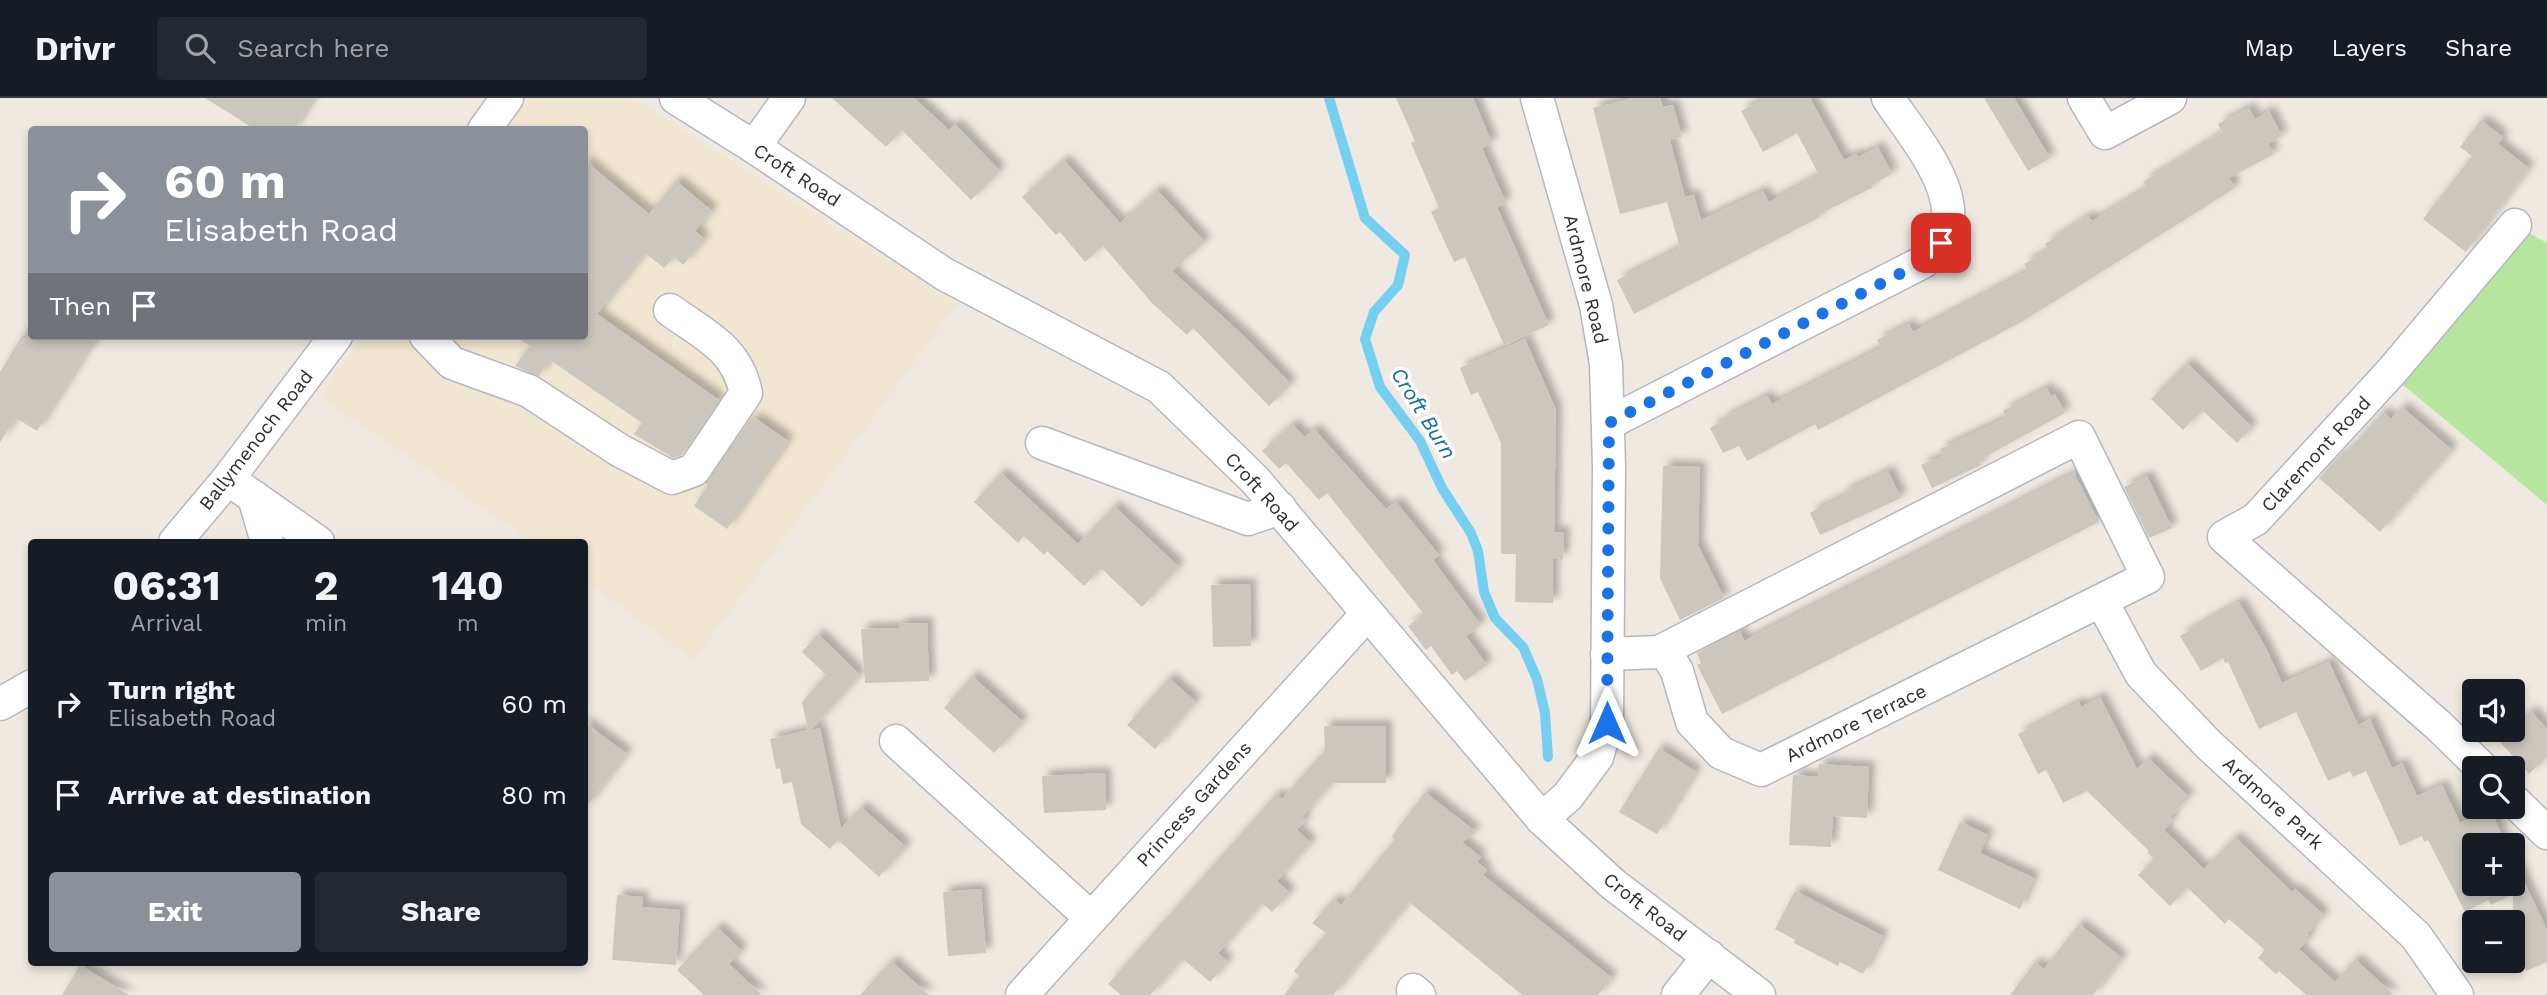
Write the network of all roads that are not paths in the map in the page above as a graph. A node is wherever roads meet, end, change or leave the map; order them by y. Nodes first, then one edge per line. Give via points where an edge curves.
1 (507, 98) edge
2 (676, 98) edge
3 (789, 98) edge
4 (1537, 98) edge
5 (1888, 98) edge
6 (2084, 98) edge
7 (2170, 98) edge
8 (487, 126) edge
9 (754, 146) junction
10 (2515, 225) dead end
11 (670, 310) dead end
12 (333, 340) edge
13 (430, 340) edge
14 (1609, 423) junction
15 (1042, 443) dead end
16 (228, 479) junction
17 (254, 497) junction
18 (1280, 508) junction
19 (178, 539) edge
20 (266, 539) edge
21 (314, 539) edge
22 (2102, 602) junction
23 (1367, 614) junction
24 (1659, 652) junction
25 (1607, 654) junction
26 (28, 688) edge
27 (0, 704) edge
28 (896, 741) dead end
29 (2470, 756) edge
30 (2525, 812) edge
31 (1542, 819) junction
32 (2547, 833) edge
33 (1090, 917) junction
34 (1709, 957) junction
35 (1022, 995) edge
36 (1678, 995) edge
37 (1759, 995) edge
38 (2457, 995) edge

1 - 8 street
2 - 9 street, Croft Road
3 - 9 street
4 - 14 street, Ardmore Road via 1596,305
5 - 14 street via 1946,191 1950,218 1933,253
6 - 7 street via 2105,134
9 - 18 street, Croft Road via 944,274 1159,387
10 - 29 street, Claremont Road via 2396,367 2256,519 2224,537
11 - 13 street via 728,351 746,393 694,470 672,478 619,450 529,391 452,363
12 - 16 street, Ballymenoch Road
14 - 25 street, Ardmore Road
15 - 18 street via 1248,519
16 - 17 street
16 - 19 street, Ballymenoch Road
17 - 20 street
17 - 21 street
18 - 23 street, Croft Road
22 - 24 street, Ardmore Terrace via 1761,770 1721,753 1692,722 1676,671 1665,651
22 - 24 street, Ardmore Terrace via 2148,578 2079,436
22 - 38 street, Ardmore Park via 2141,674 2208,744 2416,936
23 - 31 street, Croft Road
23 - 33 street, Princess Gardens
24 - 25 street
25 - 31 street, Ardmore Road via 1607,723 1597,757 1568,796
26 - 27 street
28 - 33 street
30 - 32 street
31 - 34 street, Croft Road via 1614,885
33 - 35 street, Princess Gardens
34 - 36 street
34 - 37 street, Croft Road

